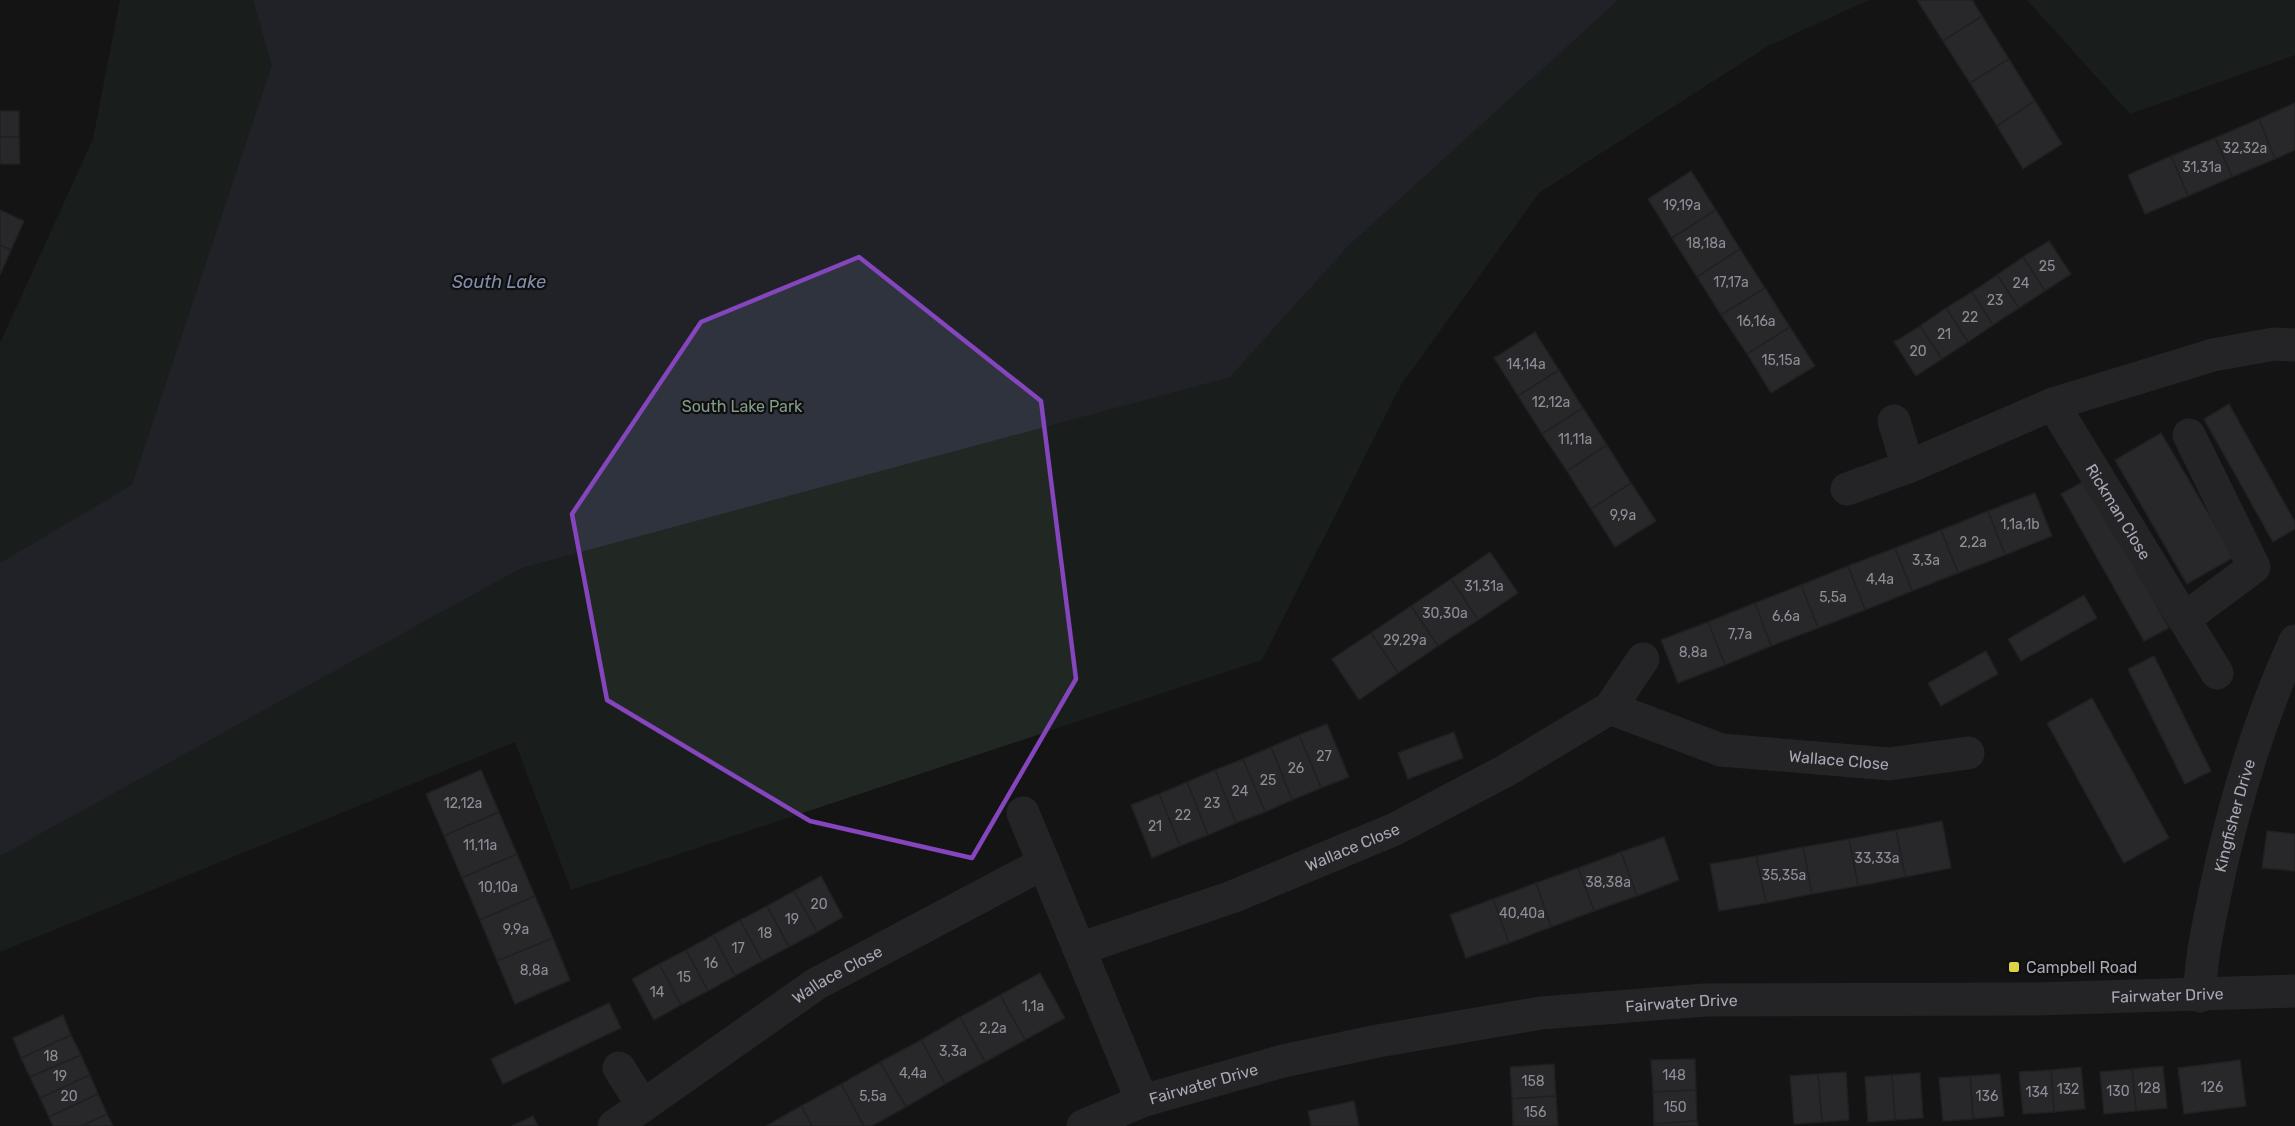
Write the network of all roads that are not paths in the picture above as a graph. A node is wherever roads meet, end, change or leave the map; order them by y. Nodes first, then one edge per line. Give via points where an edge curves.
1 (2295, 345) edge
2 (2053, 404) junction
3 (1894, 421) dead end
4 (2189, 435) dead end
5 (1908, 467) junction
6 (1847, 489) dead end
7 (2184, 618) junction
8 (2295, 641) edge
9 (1643, 658) dead end
10 (2217, 673) dead end
11 (2285, 684) edge
12 (1610, 708) junction
13 (1968, 753) dead end
14 (1023, 813) dead end
15 (1044, 863) junction
16 (1079, 949) junction
17 (2295, 991) edge
18 (2200, 996) junction
19 (619, 1068) dead end
20 (1142, 1101) junction
21 (643, 1106) junction
22 (614, 1126) edge
23 (1083, 1126) edge

1 - 2 street via 2274,344 2213,355
2 - 5 street
2 - 7 street, Rickman Close
3 - 5 street
4 - 7 street via 2254,567
5 - 6 street
7 - 10 street, Rickman Close
8 - 11 street, Kingfisher Drive
9 - 12 street, Wallace Close
11 - 18 street, Kingfisher Drive via 2245,775 2227,836 2200,969
12 - 13 street, Wallace Close via 1721,750 1889,764
12 - 16 street, Wallace Close via 1505,771 1395,829 1232,897
14 - 15 street
15 - 16 street
15 - 21 street, Wallace Close via 816,984
16 - 20 street
17 - 18 street, Fairwater Drive
18 - 20 street, Fairwater Drive via 1706,1000 1541,1013 1283,1061
19 - 21 street
20 - 23 street, Fairwater Drive
21 - 22 street, Wallace Close

